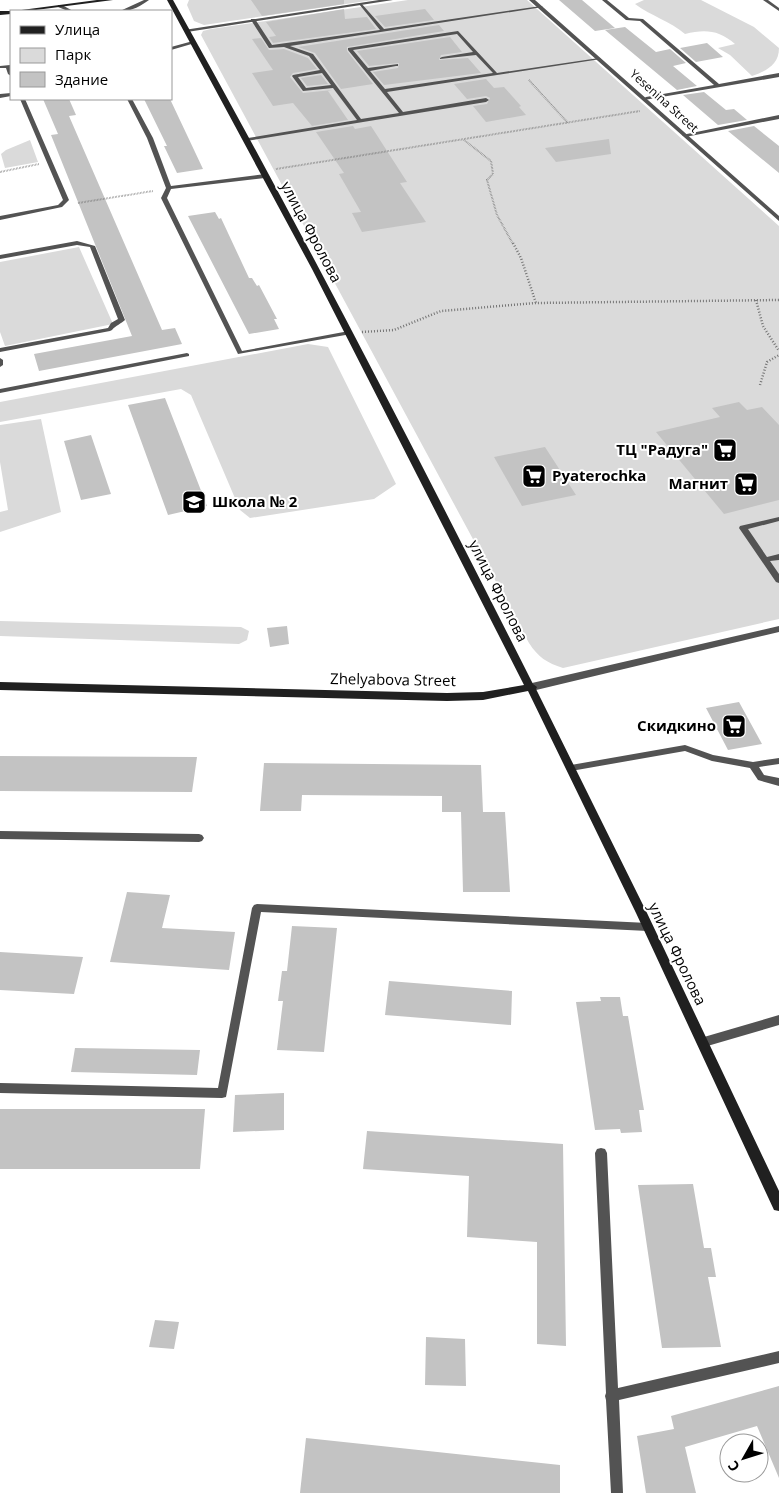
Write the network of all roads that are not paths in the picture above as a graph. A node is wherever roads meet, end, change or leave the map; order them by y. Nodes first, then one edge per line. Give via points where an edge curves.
1 (110, 0) edge
2 (146, 0) edge
3 (170, 0) edge
4 (390, 0) edge
5 (532, 0) edge
6 (604, 0) edge
7 (765, 0) edge
8 (82, 2) edge
9 (361, 4) junction
10 (60, 6) junction
11 (541, 8) junction
12 (26, 10) edge
13 (69, 10) edge
14 (126, 10) edge
15 (779, 10) edge
16 (252, 20) junction
17 (187, 30) junction
18 (383, 31) junction
19 (193, 42) junction
20 (284, 46) junction
21 (172, 49) edge
22 (477, 53) junction
23 (442, 58) dead end
24 (600, 58) junction
25 (396, 65) dead end
26 (0, 67) edge
27 (366, 70) junction
28 (10, 71) edge
29 (323, 71) junction
30 (496, 74) junction
31 (779, 75) edge
32 (334, 86) junction
33 (718, 86) junction
34 (383, 91) junction
35 (646, 99) junction
36 (22, 100) edge
37 (130, 100) edge
38 (486, 100) dead end
39 (402, 114) junction
40 (779, 117) edge
41 (360, 121) junction
42 (686, 135) junction
43 (248, 140) junction
44 (264, 173) junction
45 (169, 188) junction
46 (0, 218) edge
47 (779, 219) edge
48 (0, 257) edge
49 (349, 333) junction
50 (0, 350) edge
51 (187, 355) dead end
52 (0, 360) edge
53 (0, 365) edge
54 (0, 391) edge
55 (779, 519) edge
56 (779, 557) edge
57 (765, 560) junction
58 (779, 580) edge
59 (779, 629) edge
60 (0, 686) edge
61 (532, 687) junction
62 (779, 761) edge
63 (754, 765) junction
64 (571, 768) junction
65 (779, 782) edge
66 (0, 835) edge
67 (199, 838) dead end
68 (648, 927) junction
69 (779, 1020) edge
70 (704, 1042) junction
71 (0, 1088) edge
72 (601, 1153) dead end
73 (779, 1205) edge
74 (779, 1357) edge
75 (611, 1396) junction
76 (617, 1493) edge

1 - 8 street
2 - 14 lane
3 - 17 street, улица Фролова
4 - 9 street
5 - 11 street, Yesenina Street
6 - 33 lane via 628,20 641,20
7 - 15 lane
8 - 10 street
9 - 16 street
9 - 18 lane
10 - 12 street
10 - 13 lane
11 - 18 lane
11 - 24 street, Yesenina Street
16 - 17 street
16 - 20 lane via 271,48
17 - 19 street, улица Фролова
18 - 20 lane
19 - 21 lane
19 - 43 street, улица Фролова
20 - 29 lane via 311,54
22 - 23 lane
22 - 27 lane via 458,32 350,49
22 - 30 lane
24 - 30 lane
24 - 35 street, Yesenina Street
25 - 27 lane
26 - 28 lane via 8,66
27 - 34 lane
29 - 32 lane
29 - 32 lane via 295,76 306,90
30 - 34 lane
31 - 33 lane
32 - 41 lane
33 - 35 lane
34 - 39 lane
35 - 42 street, Yesenina Street
36 - 46 lane via 66,200 60,206
37 - 45 lane via 150,138
38 - 39 lane
39 - 41 lane
40 - 42 lane
41 - 43 lane
42 - 47 street, Yesenina Street
43 - 44 street, улица Фролова
44 - 45 lane
44 - 49 street, улица Фролова
45 - 49 lane via 164,198 240,352
48 - 50 lane via 77,243 92,246 122,320 110,329
49 - 61 street, улица Фролова
51 - 54 lane
52 - 53 lane
55 - 57 lane via 743,528
56 - 57 lane
57 - 58 lane
59 - 61 street, Zhelyabova Street
60 - 61 street, Zhelyabova Street via 447,697 483,696
61 - 64 street, улица Фролова
62 - 63 lane
63 - 64 lane via 712,758 685,748
63 - 65 lane via 761,778
64 - 68 street, улица Фролова
66 - 67 lane
68 - 70 street, улица Фролова
68 - 71 lane via 257,908 222,1093
69 - 70 lane
70 - 73 street, улица Фролова
72 - 75 lane
74 - 75 lane
75 - 76 lane

